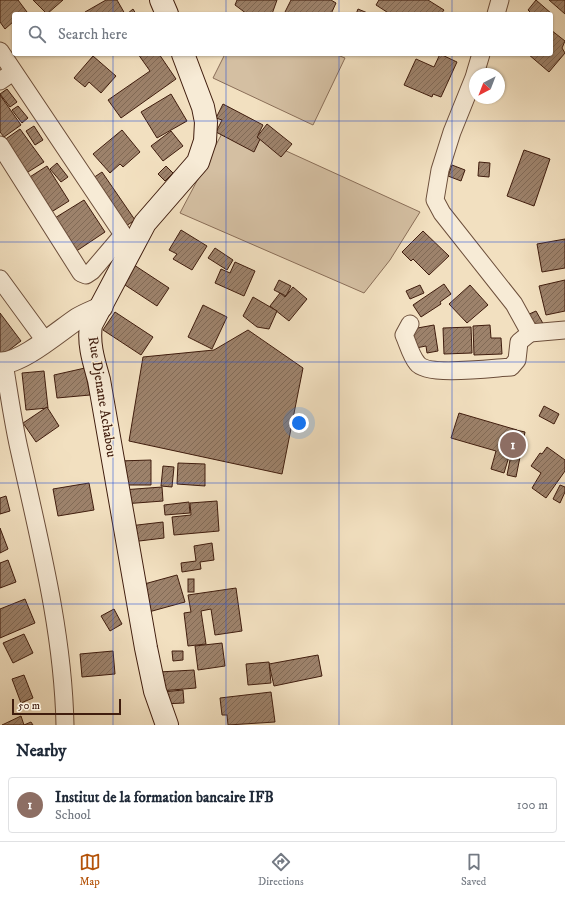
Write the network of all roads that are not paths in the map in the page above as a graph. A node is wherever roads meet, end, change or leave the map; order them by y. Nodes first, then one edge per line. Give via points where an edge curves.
1 (161, 0) edge
2 (500, 0) edge
3 (166, 12) edge
4 (497, 12) edge
5 (0, 51) edge
6 (184, 56) edge
7 (481, 56) edge
8 (477, 68) edge
9 (7, 77) edge
10 (469, 90) edge
11 (0, 145) edge
12 (0, 279) edge
13 (102, 307) junction
14 (410, 324) dead end
15 (565, 330) edge
16 (530, 333) junction
17 (46, 342) junction
18 (2, 363) edge
19 (65, 725) edge
20 (167, 725) edge

1 - 3 main road
2 - 4 street
5 - 9 street
6 - 13 main road, Rue Djenane Achabou via 204,107 205,141 198,162 145,223
7 - 8 street
9 - 11 street via 122,233 92,271 86,275 81,273
10 - 16 street via 440,170 435,200 442,213 514,304
12 - 17 street
13 - 17 street via 78,318
13 - 20 main road, Rue Djenane Achabou via 92,325 91,349 99,380 150,667
14 - 16 street via 404,335 417,364 427,370 511,367 517,360 519,342
15 - 16 street
17 - 18 street
18 - 19 street via 56,622

